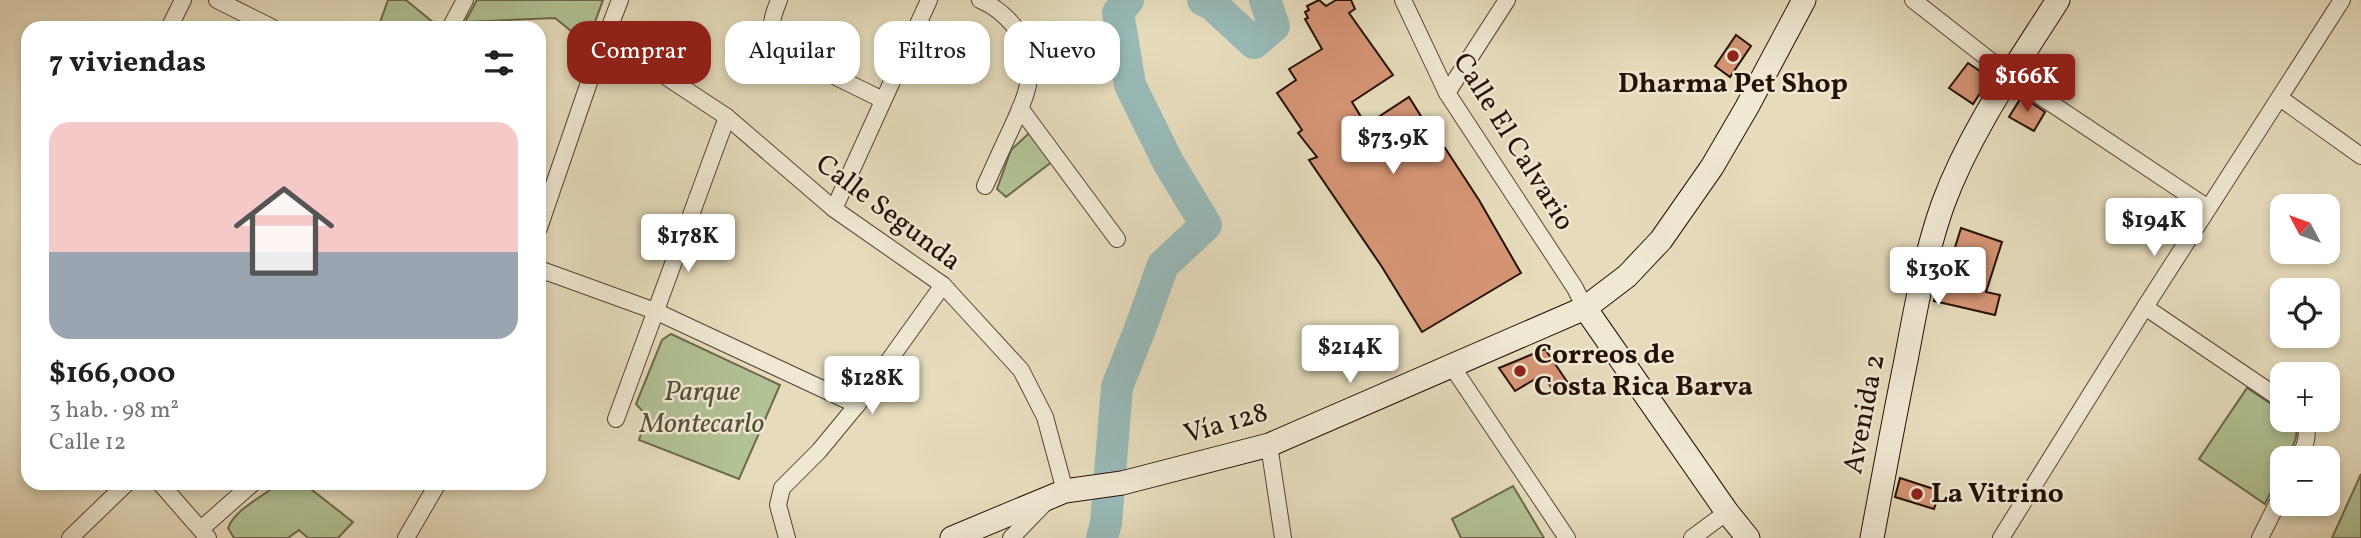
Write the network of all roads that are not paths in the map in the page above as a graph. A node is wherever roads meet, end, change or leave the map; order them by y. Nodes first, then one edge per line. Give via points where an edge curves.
1 (183, 0) edge
2 (217, 0) edge
3 (465, 0) edge
4 (620, 0) edge
5 (779, 0) edge
6 (929, 0) edge
7 (980, 0) edge
8 (1403, 0) edge
9 (1507, 0) edge
10 (1804, 0) edge
11 (1913, 0) edge
12 (2058, 0) edge
13 (2342, 0) edge
14 (172, 21) edge
15 (259, 21) edge
16 (454, 21) edge
17 (612, 21) edge
18 (2010, 76) junction
19 (590, 84) edge
20 (677, 84) edge
21 (1447, 93) junction
22 (2280, 98) junction
23 (883, 100) junction
24 (1020, 108) junction
25 (727, 117) junction
26 (2361, 156) edge
27 (985, 186) dead end
28 (546, 208) edge
29 (2208, 208) junction
30 (834, 209) junction
31 (1117, 239) dead end
32 (546, 272) edge
33 (943, 285) junction
34 (2145, 307) junction
35 (1585, 308) junction
36 (654, 311) junction
37 (1451, 365) junction
38 (2270, 392) edge
39 (857, 405) junction
40 (616, 419) dead end
41 (1269, 445) junction
42 (120, 490) edge
43 (166, 490) edge
44 (246, 490) edge
45 (434, 490) edge
46 (1066, 492) junction
47 (1727, 512) junction
48 (2271, 516) edge
49 (204, 534) edge
50 (70, 538) edge
51 (406, 538) edge
52 (787, 538) edge
53 (952, 538) edge
54 (1010, 538) edge
55 (1283, 538) edge
56 (1567, 538) edge
57 (1692, 538) edge
58 (1748, 538) edge
59 (1872, 538) edge
60 (2001, 538) edge
61 (2260, 538) edge

1 - 14 street
2 - 15 street
3 - 16 street
4 - 17 street
5 - 23 street via 771,21 774,38 785,52
6 - 23 street
7 - 24 street via 1007,18 1028,52 1029,85
8 - 21 street, Calle El Calvario
9 - 21 street
10 - 35 main road, Vía 128 via 1712,167 1661,240
11 - 18 street
12 - 18 main road, Avenida 2
13 - 22 street
18 - 29 street
18 - 59 main road, Avenida 2 via 1961,162 1930,243
19 - 28 street
20 - 25 street, Calle Segunda
21 - 35 street, Calle El Calvario
22 - 26 street
22 - 29 street
23 - 30 street
24 - 27 street
24 - 31 street
25 - 30 street, Calle Segunda
25 - 36 street
29 - 34 street
30 - 33 street, Calle Segunda
32 - 36 street
33 - 39 street
33 - 46 street, Calle Segunda via 1021,370 1045,416
34 - 38 street
34 - 60 street
35 - 37 main road, Vía 128
35 - 47 main road
36 - 39 street
36 - 40 street
37 - 41 main road, Vía 128
37 - 56 street
39 - 52 street via 782,488 778,505
41 - 46 main road, Vía 128 via 1122,483
41 - 55 street
42 - 50 street
43 - 49 street
44 - 49 street
45 - 51 street
46 - 53 main road, Vía 128
46 - 54 street
47 - 57 street
47 - 58 main road
48 - 61 street

